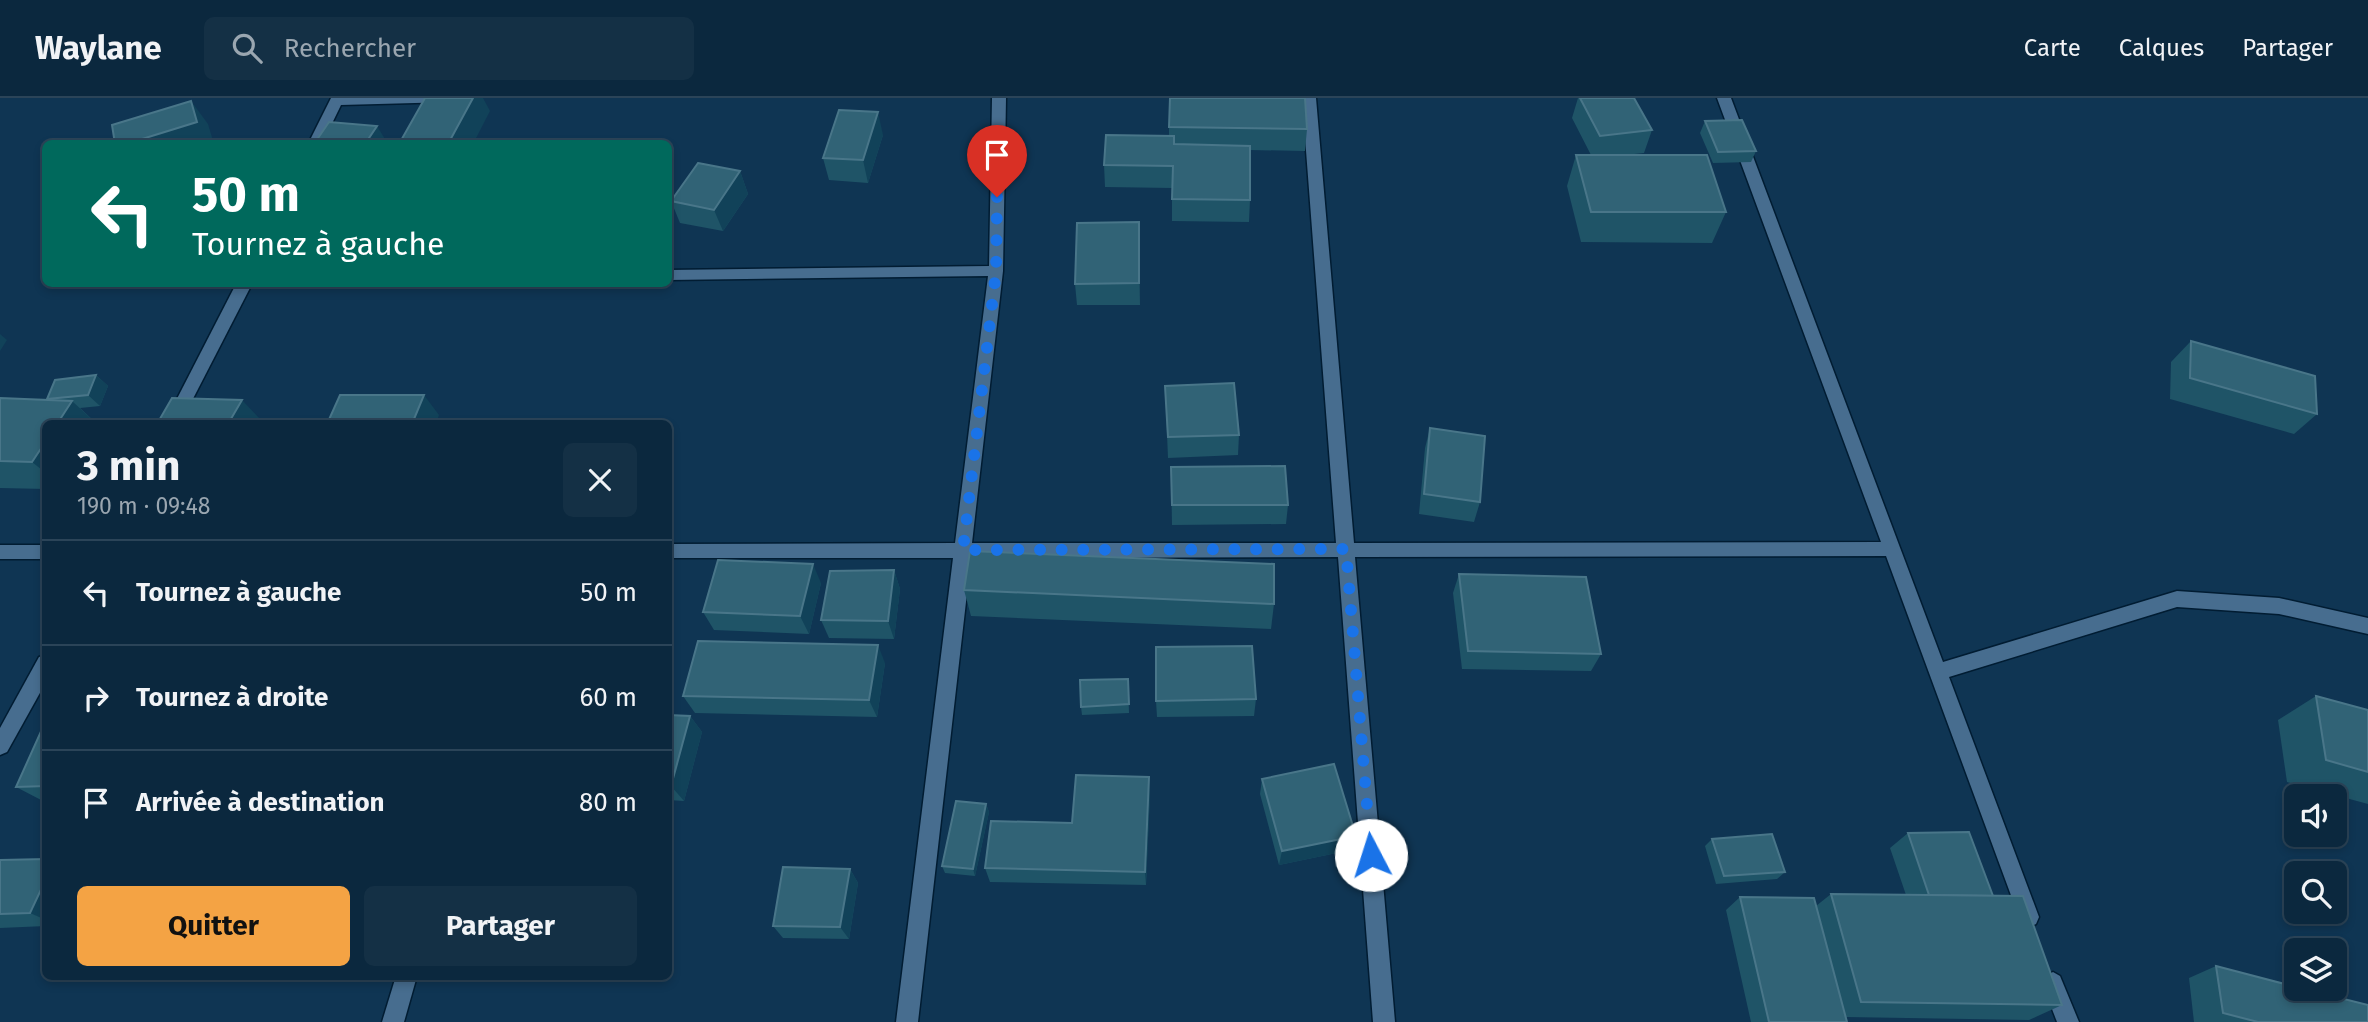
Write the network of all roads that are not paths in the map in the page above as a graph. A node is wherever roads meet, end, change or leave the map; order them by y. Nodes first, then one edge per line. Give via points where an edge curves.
1 (452, 98) edge
2 (999, 98) edge
3 (1309, 98) edge
4 (1724, 98) edge
5 (337, 99) edge
6 (317, 140) edge
7 (996, 271) junction
8 (672, 275) edge
9 (242, 287) edge
10 (174, 420) edge
11 (1346, 549) junction
12 (1893, 549) junction
13 (963, 550) junction
14 (672, 551) edge
15 (0, 552) edge
16 (42, 552) edge
17 (2368, 626) edge
18 (42, 670) edge
19 (1938, 672) junction
20 (0, 746) edge
21 (2034, 931) edge
22 (2049, 970) edge
23 (406, 980) edge
24 (393, 1022) edge
25 (907, 1022) edge
26 (1384, 1022) edge
27 (2068, 1022) edge

1 - 5 street
2 - 7 street
3 - 11 street
4 - 12 street
5 - 6 street
7 - 8 street
7 - 13 street
9 - 10 street
11 - 12 street
11 - 13 street
11 - 26 street
12 - 19 street
13 - 14 street
13 - 25 street
15 - 16 street
17 - 19 street via 2278,606 2177,599
18 - 20 street
19 - 21 street
22 - 27 street
23 - 24 street

